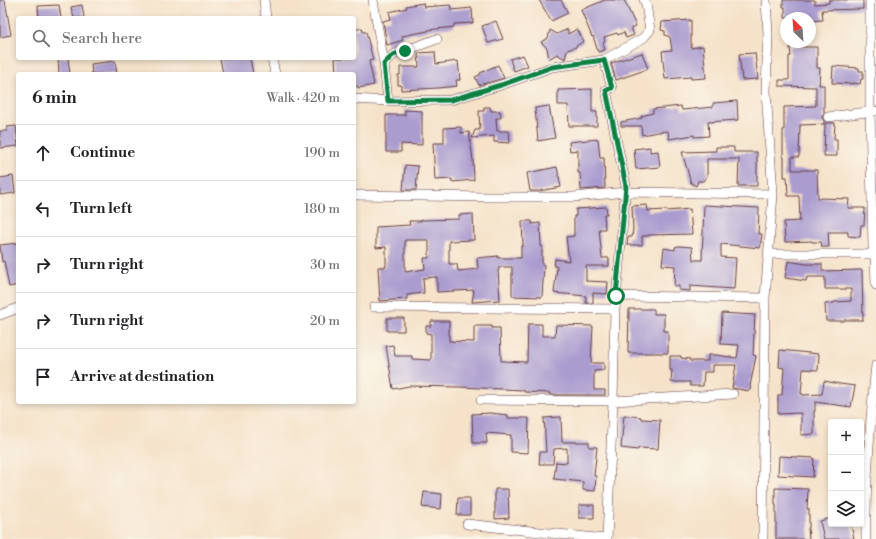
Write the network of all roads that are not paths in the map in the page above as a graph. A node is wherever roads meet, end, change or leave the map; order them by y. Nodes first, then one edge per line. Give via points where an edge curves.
1 (264, 0) edge
2 (373, 0) edge
3 (644, 0) edge
4 (766, 0) edge
5 (870, 0) edge
6 (266, 16) edge
7 (437, 39) dead end
8 (272, 60) edge
9 (604, 60) junction
10 (384, 64) junction
11 (275, 72) edge
12 (356, 99) edge
13 (388, 101) junction
14 (873, 111) edge
15 (828, 116) dead end
16 (626, 192) junction
17 (773, 194) junction
18 (356, 195) edge
19 (768, 254) junction
20 (875, 254) edge
21 (876, 285) edge
22 (616, 296) junction
23 (765, 298) junction
24 (374, 307) dead end
25 (16, 309) edge
26 (614, 309) junction
27 (0, 315) edge
28 (876, 365) edge
29 (733, 394) dead end
30 (481, 400) dead end
31 (613, 401) junction
32 (581, 539) edge
33 (606, 539) edge
34 (763, 539) edge
35 (866, 539) edge

1 - 6 street
2 - 10 street
3 - 9 street via 650,30 643,38
4 - 17 street via 766,91
5 - 14 street
7 - 10 street via 393,55
8 - 11 street
9 - 13 street via 552,67 451,100
9 - 16 street via 612,88 606,90
10 - 13 street
12 - 13 street
14 - 15 street
14 - 20 street
16 - 17 street
16 - 18 street via 574,197
16 - 22 street
17 - 19 street
19 - 20 street
19 - 23 street
20 - 21 street
22 - 23 street
22 - 26 street
23 - 34 street
24 - 26 street
25 - 27 street
26 - 31 street
28 - 35 street via 869,428
29 - 31 street
30 - 31 street
31 - 33 street
32 - 33 street via 466,524

